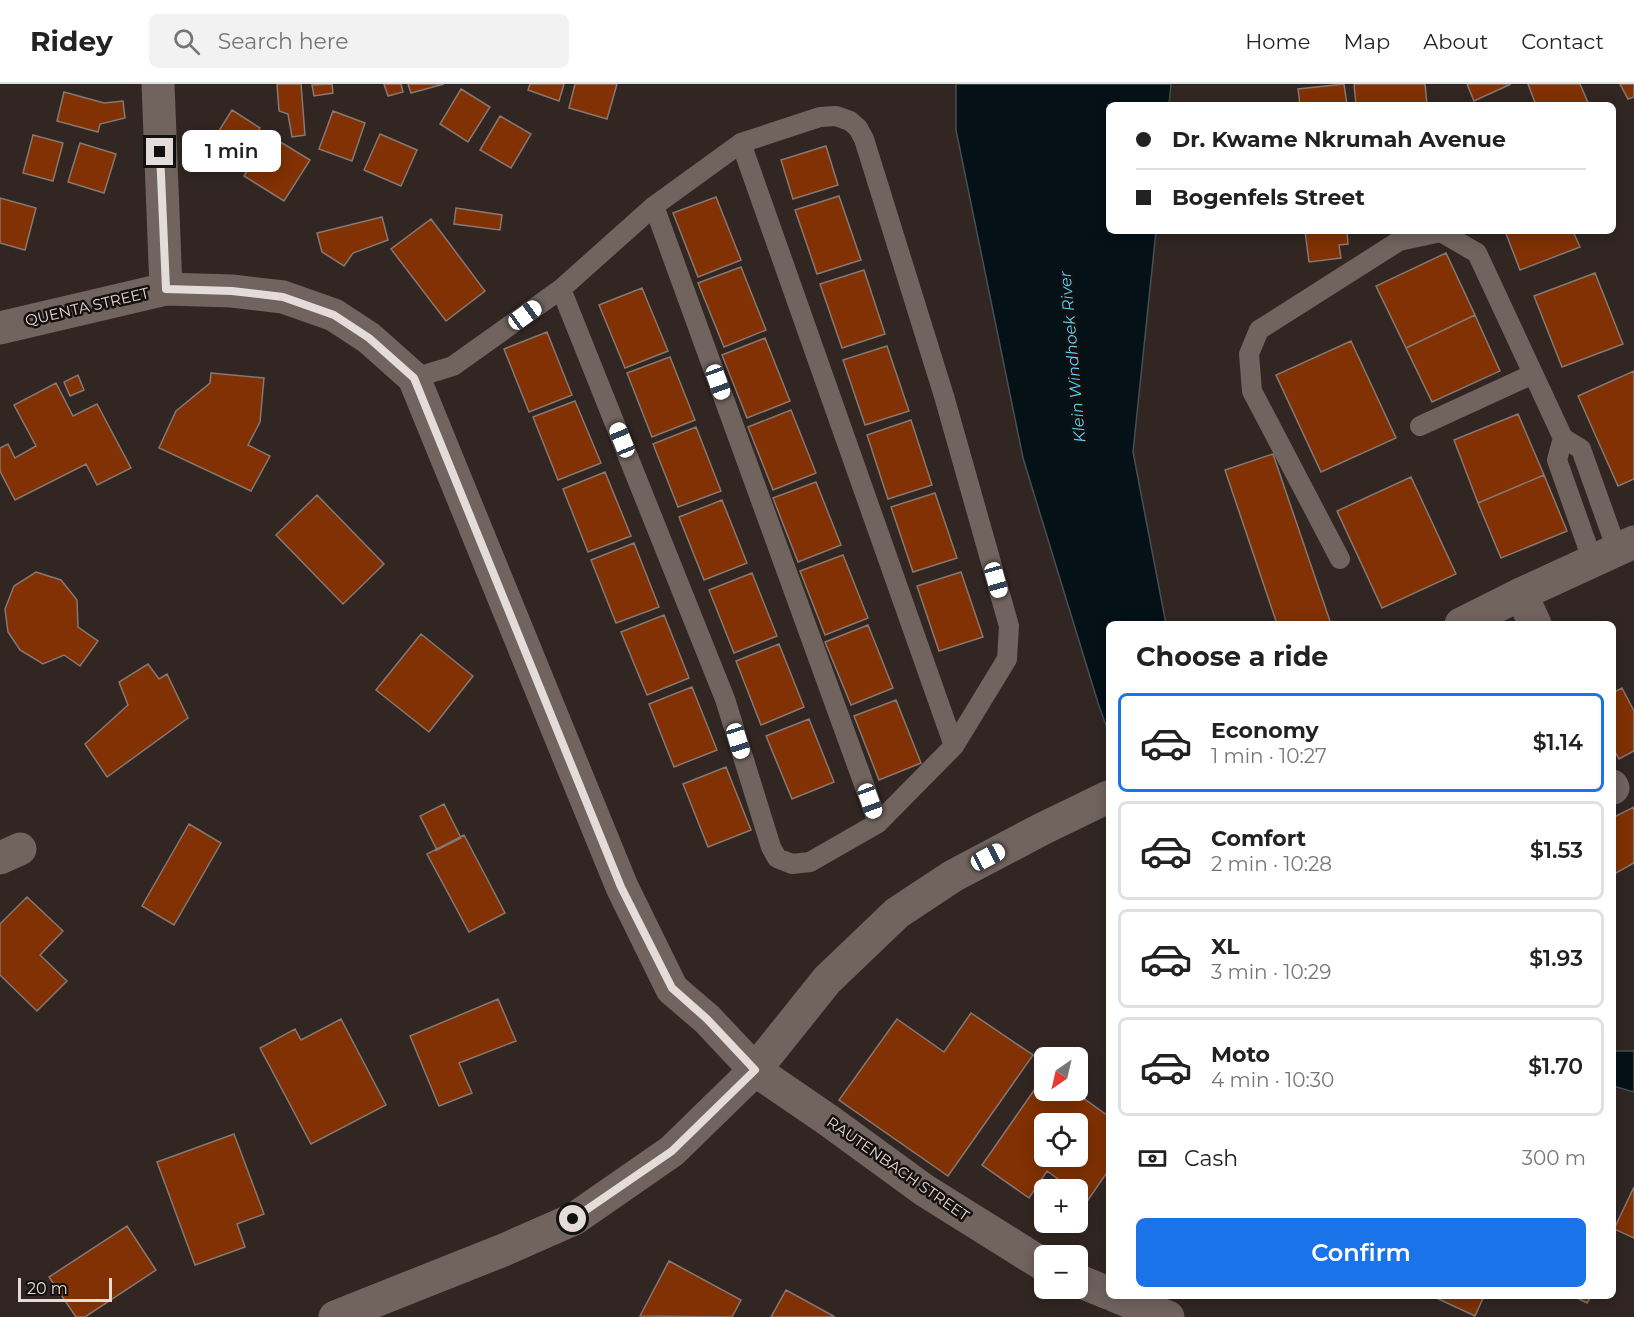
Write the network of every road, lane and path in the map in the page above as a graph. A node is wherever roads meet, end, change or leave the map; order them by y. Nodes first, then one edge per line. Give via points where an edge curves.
1 (158, 84) edge
2 (741, 143) junction
3 (654, 206) junction
4 (1433, 234) edge
5 (1444, 234) edge
6 (166, 289) junction
7 (561, 289) junction
8 (0, 328) edge
9 (1533, 374) junction
10 (414, 378) junction
11 (1420, 426) dead end
12 (1563, 438) junction
13 (1614, 552) edge
14 (1340, 559) dead end
15 (1521, 594) junction
16 (1467, 621) edge
17 (1534, 621) edge
18 (954, 746) junction
19 (1106, 798) edge
20 (878, 823) junction
21 (755, 1070) junction
22 (1034, 1259) edge
23 (1088, 1285) edge
24 (1106, 1292) edge
25 (1123, 1299) edge
26 (335, 1317) edge
27 (1168, 1317) edge

1 - 6 street
2 - 3 lane
2 - 18 lane
2 - 18 lane via 820,117 836,116 850,121 864,139 944,396 1009,626 1007,659
3 - 7 lane
3 - 20 lane
4 - 14 lane via 1400,242 1259,330 1249,354 1252,391
5 - 9 lane via 1477,253
6 - 8 street, QUENTA STREET
6 - 10 street, QUENTA STREET via 283,297 334,315 369,338
7 - 10 lane via 453,366
7 - 20 lane via 725,699 777,858 792,864 810,862
9 - 11 lane
9 - 12 lane
10 - 21 street, QUENTA STREET via 621,887 672,988
12 - 13 lane via 1581,449
12 - 13 lane via 1557,460
13 - 15 street
15 - 16 street
15 - 17 street
18 - 20 lane
19 - 21 street via 953,876 897,913 827,980
21 - 22 street, RAUTENBACH STREET via 924,1190
21 - 26 street via 672,1151 573,1219
23 - 24 street
25 - 27 street

